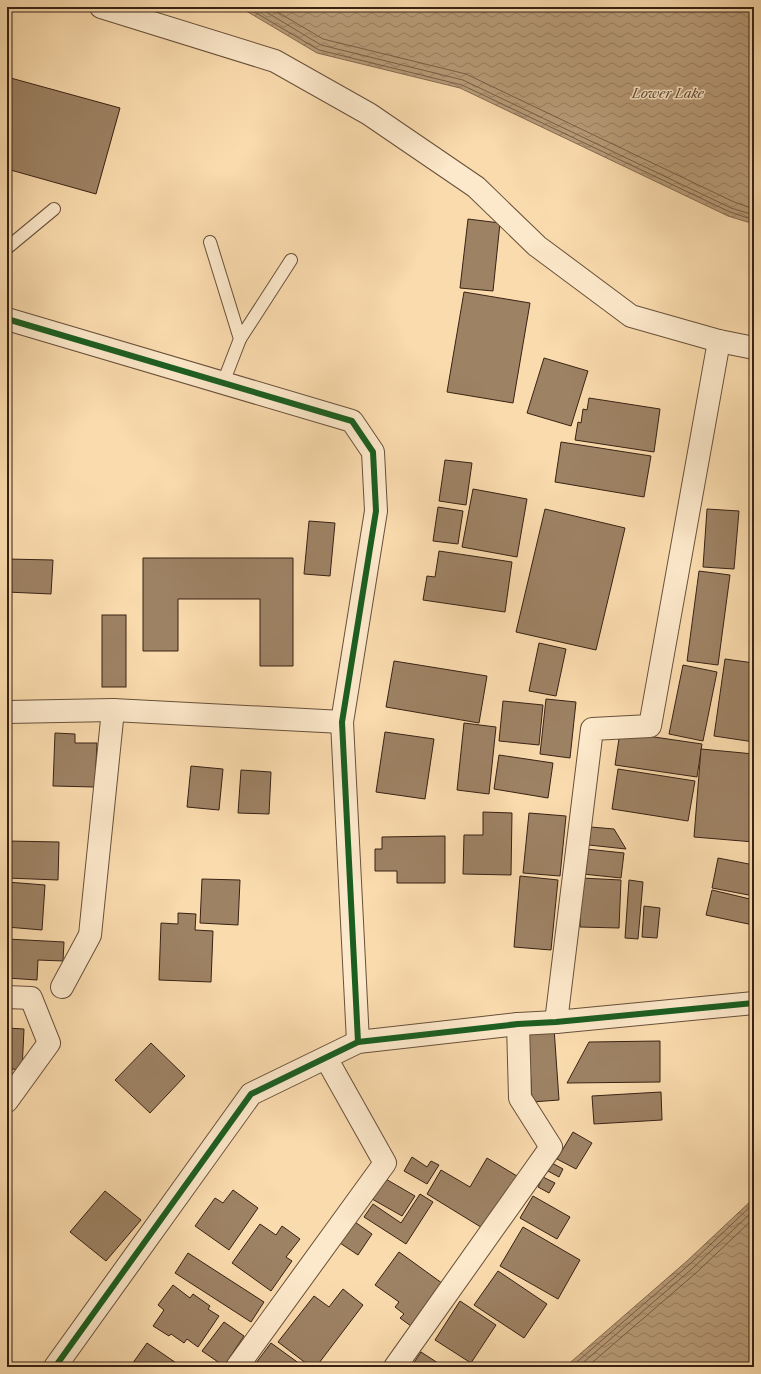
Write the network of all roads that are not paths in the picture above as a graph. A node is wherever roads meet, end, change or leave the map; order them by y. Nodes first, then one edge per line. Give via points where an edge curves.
1 (100, 7) edge
2 (54, 209) dead end
3 (210, 242) dead end
4 (7, 248) edge
5 (291, 260) dead end
6 (7, 320) edge
7 (240, 339) junction
8 (719, 341) junction
9 (754, 348) edge
10 (223, 383) junction
11 (113, 710) junction
12 (7, 712) edge
13 (342, 722) junction
14 (62, 987) dead end
15 (7, 997) edge
16 (754, 1002) edge
17 (556, 1022) junction
18 (518, 1024) junction
19 (358, 1042) junction
20 (326, 1058) junction
21 (7, 1101) edge
22 (64, 1364) edge
23 (237, 1367) edge
24 (395, 1367) edge

1 - 8 street via 275,61 369,114 476,187 538,246 631,316
2 - 4 lane
3 - 7 lane
5 - 7 lane
6 - 10 street
7 - 10 lane
8 - 9 street
8 - 17 street via 650,726 592,729
10 - 13 street via 352,421 373,452 376,511
11 - 12 street
11 - 13 street
11 - 14 street via 90,935
13 - 19 street
15 - 21 street via 31,998 49,1043
16 - 17 street
17 - 18 street
18 - 19 street
18 - 24 street via 520,1098 551,1147
19 - 20 street
20 - 22 street via 251,1094
20 - 23 street via 385,1163

